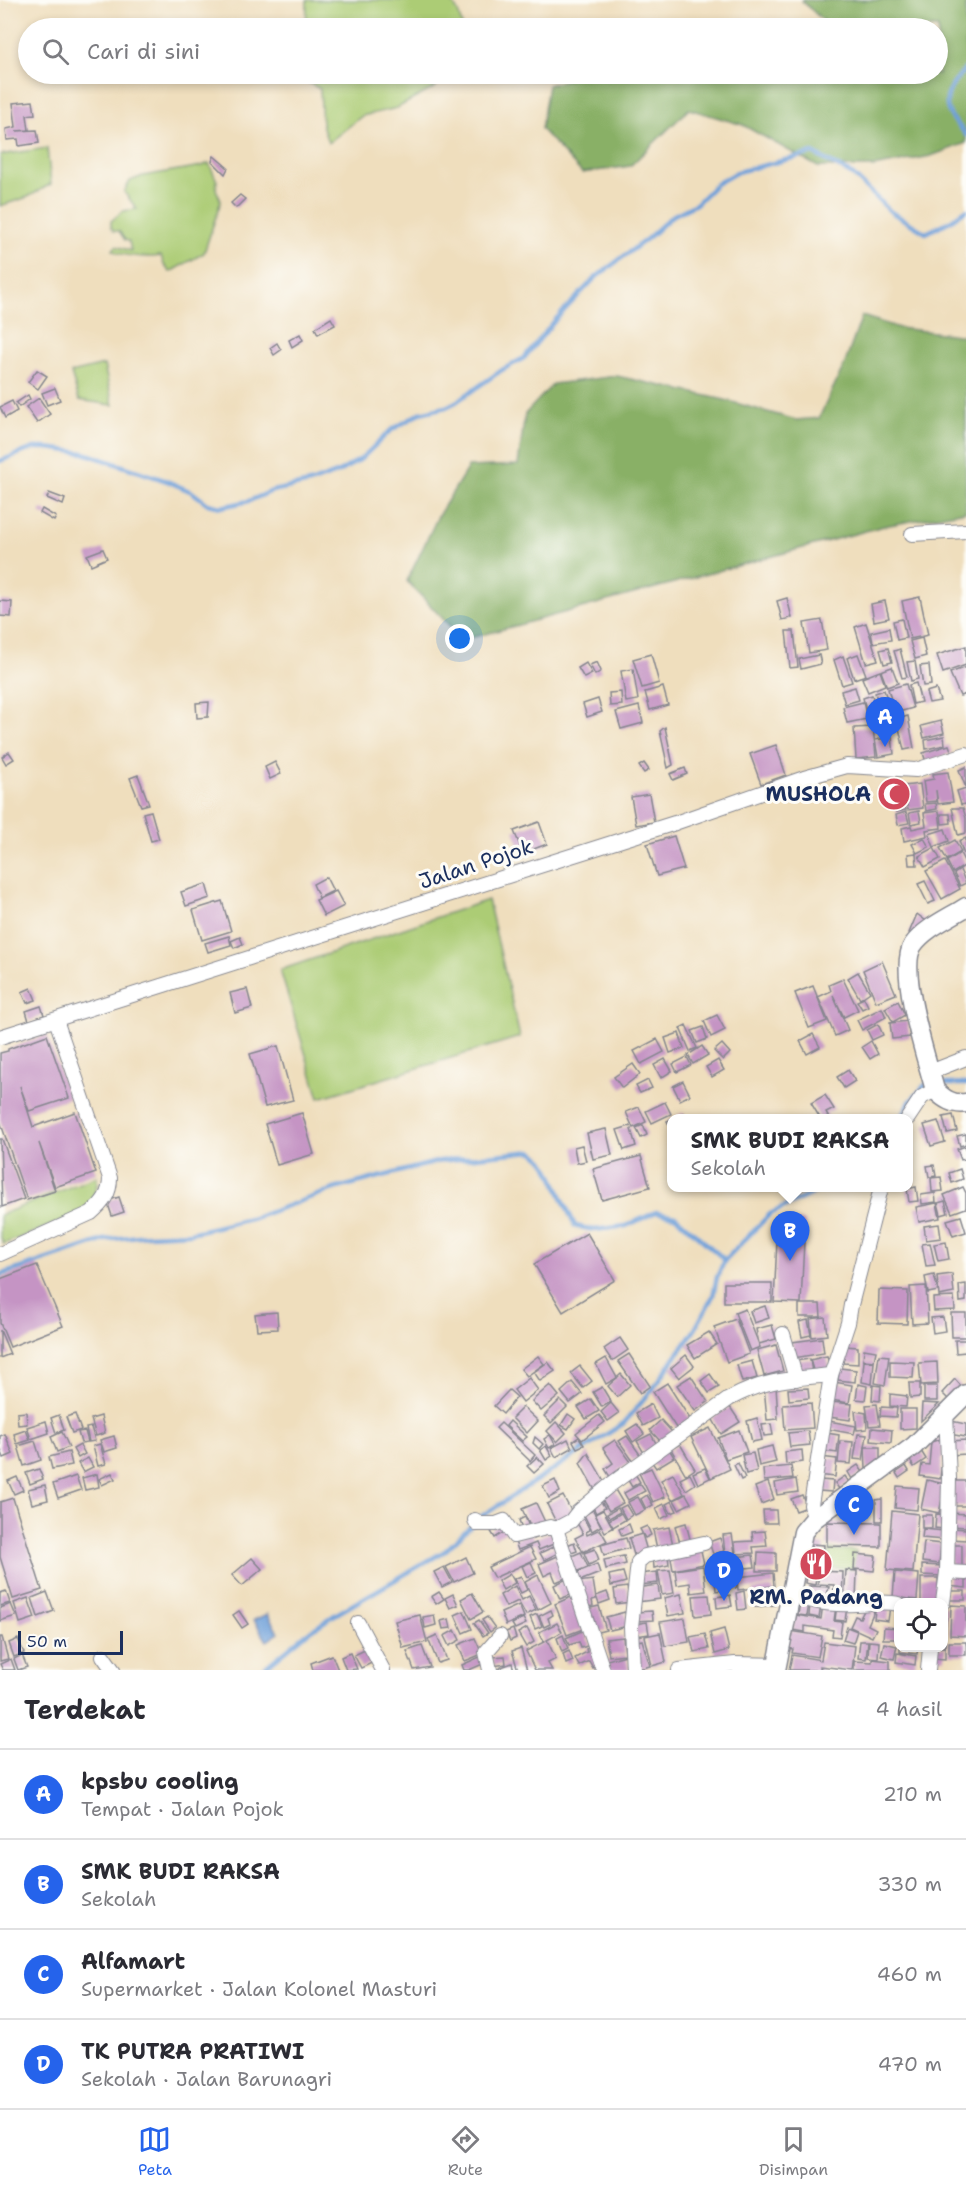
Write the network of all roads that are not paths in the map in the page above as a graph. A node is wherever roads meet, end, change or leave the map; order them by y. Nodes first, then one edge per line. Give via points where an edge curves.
1 (966, 531) edge
2 (912, 534) dead end
3 (966, 753) edge
4 (966, 907) edge
5 (56, 1020) junction
6 (0, 1037) edge
7 (966, 1058) edge
8 (933, 1081) junction
9 (966, 1103) edge
10 (911, 1114) edge
11 (880, 1192) edge
12 (0, 1254) edge
13 (783, 1334) dead end
14 (831, 1375) junction
15 (796, 1379) junction
16 (966, 1394) edge
17 (946, 1414) junction
18 (814, 1519) junction
19 (474, 1520) dead end
20 (556, 1529) junction
21 (704, 1543) dead end
22 (947, 1572) junction
23 (966, 1573) edge
24 (790, 1593) junction
25 (944, 1598) edge
26 (894, 1603) edge
27 (358, 1623) dead end
28 (500, 1636) dead end
29 (930, 1652) edge
30 (103, 1656) dead end
31 (776, 1667) edge
32 (113, 1670) edge
33 (383, 1670) edge
34 (490, 1670) edge
35 (603, 1670) edge
36 (633, 1670) edge
37 (680, 1670) edge
38 (928, 1670) edge

1 - 2 street
3 - 5 street, Jalan Pojok via 916,770 847,766 804,778 675,823
4 - 8 main road via 922,934 909,954 908,984
5 - 6 street, Jalan Pojok
5 - 12 street via 110,1178 110,1189 91,1213
7 - 8 street
8 - 9 main road via 944,1099
8 - 10 street
11 - 14 street
13 - 15 street
14 - 15 street
14 - 18 street via 811,1505
15 - 20 street via 769,1382 729,1398
16 - 17 main road
17 - 18 main road via 914,1446
17 - 22 street
18 - 24 main road via 803,1532
19 - 20 street via 477,1524 504,1521 514,1536
20 - 35 street
21 - 36 street via 645,1556 638,1562 631,1627
22 - 23 street
22 - 25 street
24 - 26 street via 803,1600 827,1603
24 - 31 main road
27 - 33 street
28 - 34 street via 486,1652
29 - 38 street
30 - 32 street
31 - 37 street via 735,1664

